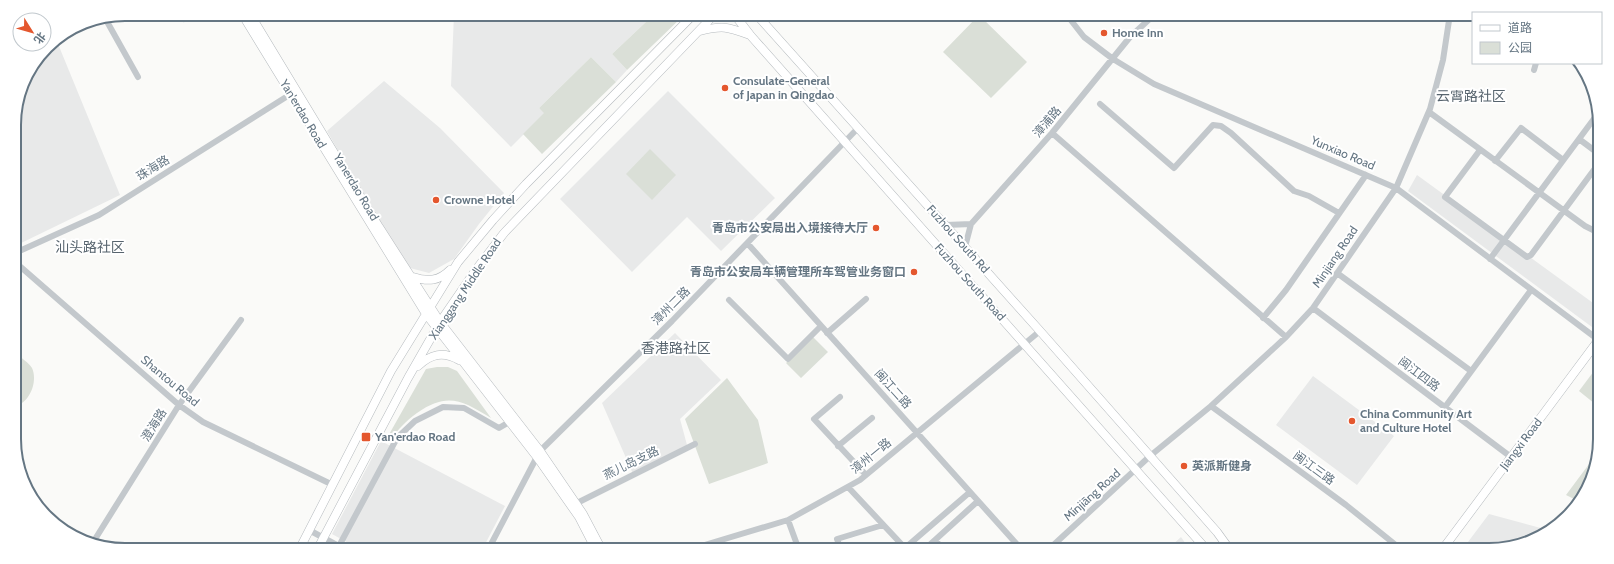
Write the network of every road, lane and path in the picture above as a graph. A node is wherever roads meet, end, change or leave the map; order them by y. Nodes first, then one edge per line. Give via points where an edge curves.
1 (247, 21) edge
2 (254, 21) edge
3 (683, 21) edge
4 (687, 21) edge
5 (708, 21) edge
6 (739, 21) edge
7 (762, 21) edge
8 (764, 21) edge
9 (1071, 21) edge
10 (1147, 21) edge
11 (1449, 21) edge
12 (108, 23) edge
13 (765, 24) junction
14 (677, 31) junction
15 (699, 31) junction
16 (751, 36) junction
17 (1113, 59) junction
18 (138, 78) dead end
19 (294, 92) junction
20 (1100, 104) dead end
21 (1429, 112) junction
22 (1593, 121) edge
23 (859, 128) junction
24 (1052, 133) junction
25 (1579, 139) junction
26 (845, 142) junction
27 (1480, 150) junction
28 (1593, 150) edge
29 (1563, 160) junction
30 (1495, 161) junction
31 (1593, 171) edge
32 (1366, 175) junction
33 (1396, 188) junction
34 (1539, 193) junction
35 (1564, 211) junction
36 (1339, 213) junction
37 (971, 224) junction
38 (946, 225) junction
39 (1593, 230) edge
40 (1503, 239) junction
41 (748, 244) junction
42 (965, 247) junction
43 (21, 250) edge
44 (1490, 258) junction
45 (458, 262) junction
46 (21, 267) edge
47 (1338, 273) junction
48 (413, 277) junction
49 (1531, 290) junction
50 (866, 299) dead end
51 (729, 300) dead end
52 (1313, 308) junction
53 (429, 311) junction
54 (1263, 318) junction
55 (241, 320) dead end
56 (438, 326) junction
57 (821, 326) junction
58 (1040, 330) junction
59 (827, 333) junction
60 (1593, 336) edge
61 (1286, 337) junction
62 (1024, 342) junction
63 (1593, 348) edge
64 (462, 362) junction
65 (412, 370) junction
66 (1472, 371) junction
67 (840, 397) dead end
68 (180, 405) junction
69 (1211, 406) junction
70 (1445, 407) junction
71 (872, 418) dead end
72 (509, 422) junction
73 (917, 432) junction
74 (695, 444) dead end
75 (838, 446) junction
76 (538, 454) junction
77 (1150, 456) junction
78 (1511, 457) junction
79 (1136, 469) junction
80 (866, 476) junction
81 (333, 484) junction
82 (848, 487) junction
83 (970, 492) junction
84 (978, 501) junction
85 (576, 503) junction
86 (788, 520) junction
87 (883, 524) junction
88 (309, 530) junction
89 (97, 538) edge
90 (323, 538) junction
91 (935, 540) junction
92 (302, 543) edge
93 (320, 543) edge
94 (333, 543) edge
95 (341, 543) edge
96 (492, 543) edge
97 (592, 543) edge
98 (598, 543) edge
99 (718, 543) edge
100 (796, 543) edge
101 (838, 543) edge
102 (900, 543) edge
103 (911, 543) edge
104 (932, 543) edge
105 (938, 543) edge
106 (1016, 543) edge
107 (1056, 543) edge
108 (1201, 543) edge
109 (1225, 543) edge
110 (1393, 543) edge
111 (1447, 543) edge

1 - 19 main road, Yan'erdao Road
2 - 19 main road, Yanerdao Road
3 - 14 main road
4 - 14 main road, Xianggang Middle Road
5 - 15 main road, Xianggang Middle Road
6 - 16 main road, Fuzhou South Road
7 - 13 main road
8 - 13 main road
9 - 17 street, Yunxiao Road via 1084,37
10 - 17 street, 漳浦路 via 1130,37
11 - 21 street, Minjiang Road via 1443,60
12 - 18 street
13 - 23 main road, Fuzhou South Rd
14 - 45 main road, Xianggang Middle Road via 526,184
15 - 16 main road via 726,27
15 - 56 main road, Xianggang Middle Road via 504,233
16 - 26 main road, Fuzhou South Road
17 - 24 street, 漳浦路
17 - 32 street, Yunxiao Road via 1154,84
19 - 43 street, 珠海路 via 99,215
19 - 48 main road, Yanerdao Road
19 - 53 main road, Yan'erdao Road
20 - 36 street via 1174,168 1213,125 1221,126 1294,191 1309,196
21 - 27 street
21 - 33 street, Minjiang Road
22 - 25 street
23 - 26 street, 漳州二路
23 - 38 main road, Fuzhou South Rd
24 - 37 street, 漳浦路
24 - 54 street
25 - 28 street
25 - 29 street
26 - 41 street, 漳州二路
26 - 62 main road, Fuzhou South Road
27 - 30 street
27 - 40 street via 1445,197
29 - 30 street via 1521,128
29 - 34 street
30 - 34 street
31 - 35 street
32 - 33 street, Yunxiao Road
32 - 36 street
33 - 44 street, Yunxiao Road
33 - 47 street, Minjiang Road
34 - 35 street
34 - 40 street
35 - 39 street
35 - 40 street via 1528,257
36 - 54 street via 1286,290
37 - 38 street
37 - 42 street
38 - 42 main road, Fuzhou South Rd
40 - 44 street
41 - 57 street, 闽江二路
41 - 76 street, 漳州二路
42 - 58 main road, Fuzhou South Rd
44 - 49 street, Yunxiao Road
45 - 48 main road via 445,275 434,280
45 - 53 main road, Xianggang Middle Road
46 - 68 street, Shantou Road
47 - 52 street, Minjiang Road
47 - 66 street
48 - 53 main road, Yan'erdao Road
49 - 60 street, Yunxiao Road
49 - 66 street
50 - 59 street
51 - 57 street via 788,359
52 - 61 street, Minjiang Road
52 - 70 street, 闽江四路
53 - 56 main road, Yan'erdao Road
53 - 81 main road, Xianggang Middle Road via 391,371
54 - 61 street
55 - 68 street, 澄海路
56 - 64 main road, Yan'erdao Road
56 - 65 main road, Xianggang Middle Road
56 - 76 main road, Yan'erdao Road
57 - 59 street, 闽江二路
58 - 62 street, 漳州一路
58 - 77 main road, Fuzhou South Rd
59 - 73 street, 闽江二路
61 - 69 street, Minjiang Road
62 - 73 street, 漳州一路
62 - 79 main road, Fuzhou South Road
63 - 78 main road, Jiangxi Road
64 - 65 main road via 445,354 434,355
64 - 72 main road, Yan'erdao Road
65 - 90 main road, Xianggang Middle Road
66 - 70 street
67 - 75 street via 814,419
68 - 81 street, Shantou Road via 203,422
68 - 89 street, 澄海路
69 - 77 street, Minjiang Road
69 - 110 street, 闽江三路
70 - 78 street, 闽江四路
71 - 75 street
72 - 76 main road, Yan'erdao Road
72 - 95 street via 499,428 464,408 442,407 415,421 397,438
73 - 80 street, 漳州一路
73 - 83 street, 闽江二路
74 - 85 street, 燕儿岛支路
75 - 80 street
76 - 85 main road, Yan'erdao Road
76 - 96 street, 漳州二路
76 - 97 main road, Yan'erdao Road
77 - 79 street, Mǐnjiāng Road
77 - 109 main road
78 - 111 main road, Jiangxi Road
79 - 107 street, Mǐnjiāng Road
79 - 108 main road, Fuzhou South Road
80 - 82 street, 漳州一路
81 - 88 main road, Xianggang Middle Road
82 - 86 street, 漳州一路
82 - 87 street
83 - 84 street, 闽江二路
83 - 103 street
84 - 91 street
84 - 106 street, 闽江二路
85 - 98 main road, Yan'erdao Road
86 - 99 street, 漳州一路
86 - 100 street
87 - 101 street via 837,539
87 - 102 street
88 - 90 street
88 - 92 main road, Xianggang Middle Road
90 - 93 main road, Xianggang Middle Road
90 - 94 street
91 - 104 street
91 - 105 street

